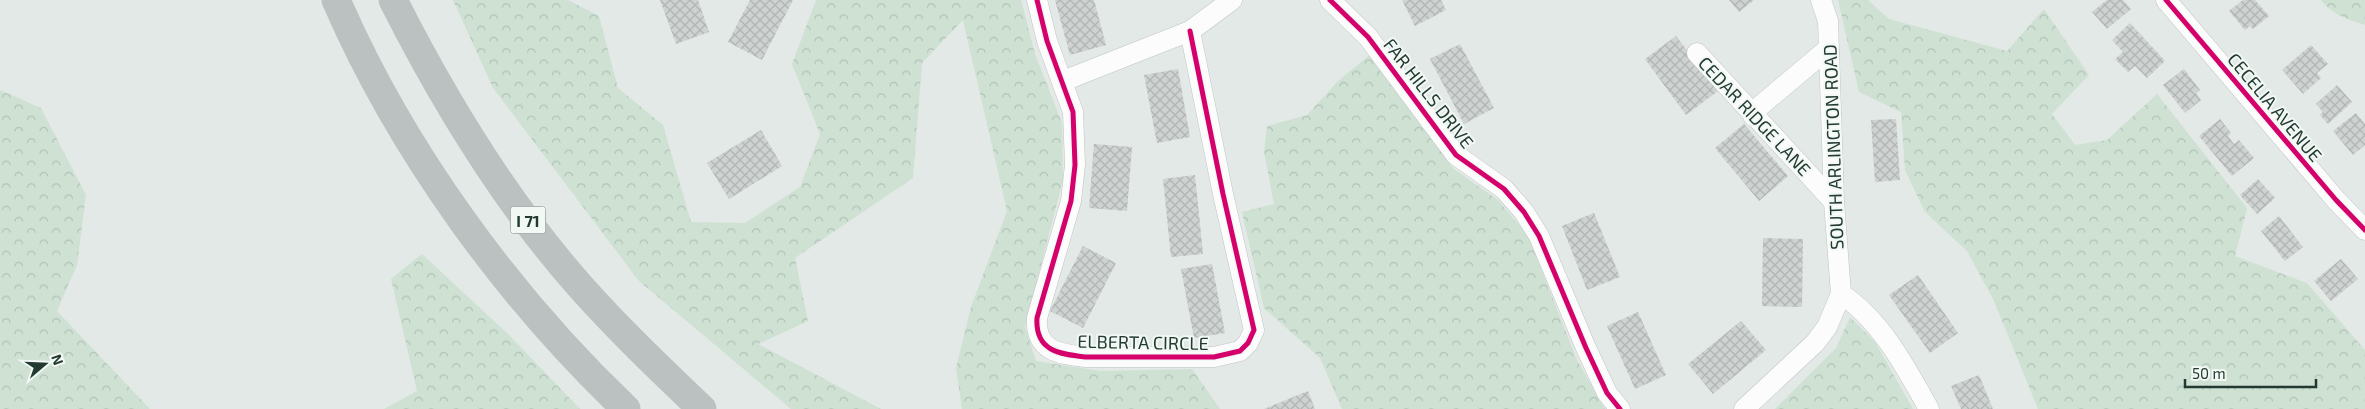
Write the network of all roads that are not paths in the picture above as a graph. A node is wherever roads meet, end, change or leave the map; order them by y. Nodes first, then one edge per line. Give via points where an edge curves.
1 (336, 0) edge
2 (393, 0) edge
3 (1037, 0) edge
4 (1232, 0) edge
5 (1330, 0) edge
6 (1821, 0) edge
7 (2166, 0) edge
8 (1190, 31) junction
9 (1829, 48) junction
10 (1697, 53) dead end
11 (1063, 81) junction
12 (1753, 116) junction
13 (1834, 202) junction
14 (2365, 230) edge
15 (1841, 294) junction
16 (626, 409) edge
17 (702, 409) edge
18 (1620, 409) edge
19 (1744, 409) edge
20 (1929, 409) edge

1 - 16 highway via 392,109 446,196 535,312
2 - 17 highway, I 71 via 456,114 518,208 578,284
3 - 11 street, ELBERTA CIRCLE via 1047,41
4 - 8 street
5 - 18 street, FAR HILLS DRIVE via 1368,37 1456,155 1504,189 1524,212 1539,236 1607,393
6 - 9 street, SOUTH ARLINGTON ROAD via 1828,21
7 - 14 street, CECELIA AVENUE
8 - 11 street
8 - 11 street, ELBERTA CIRCLE via 1254,330 1240,351 1214,358 1085,356 1065,354 1044,344 1037,328 1037,318 1071,201 1074,165 1073,112
9 - 12 street via 1760,106
9 - 13 street, SOUTH ARLINGTON ROAD
10 - 12 street, CEDAR RIDGE LANE
12 - 13 street, CEDAR RIDGE LANE
13 - 15 street, SOUTH ARLINGTON ROAD
15 - 19 street via 1827,328 1815,343
15 - 20 street via 1856,304 1879,330

